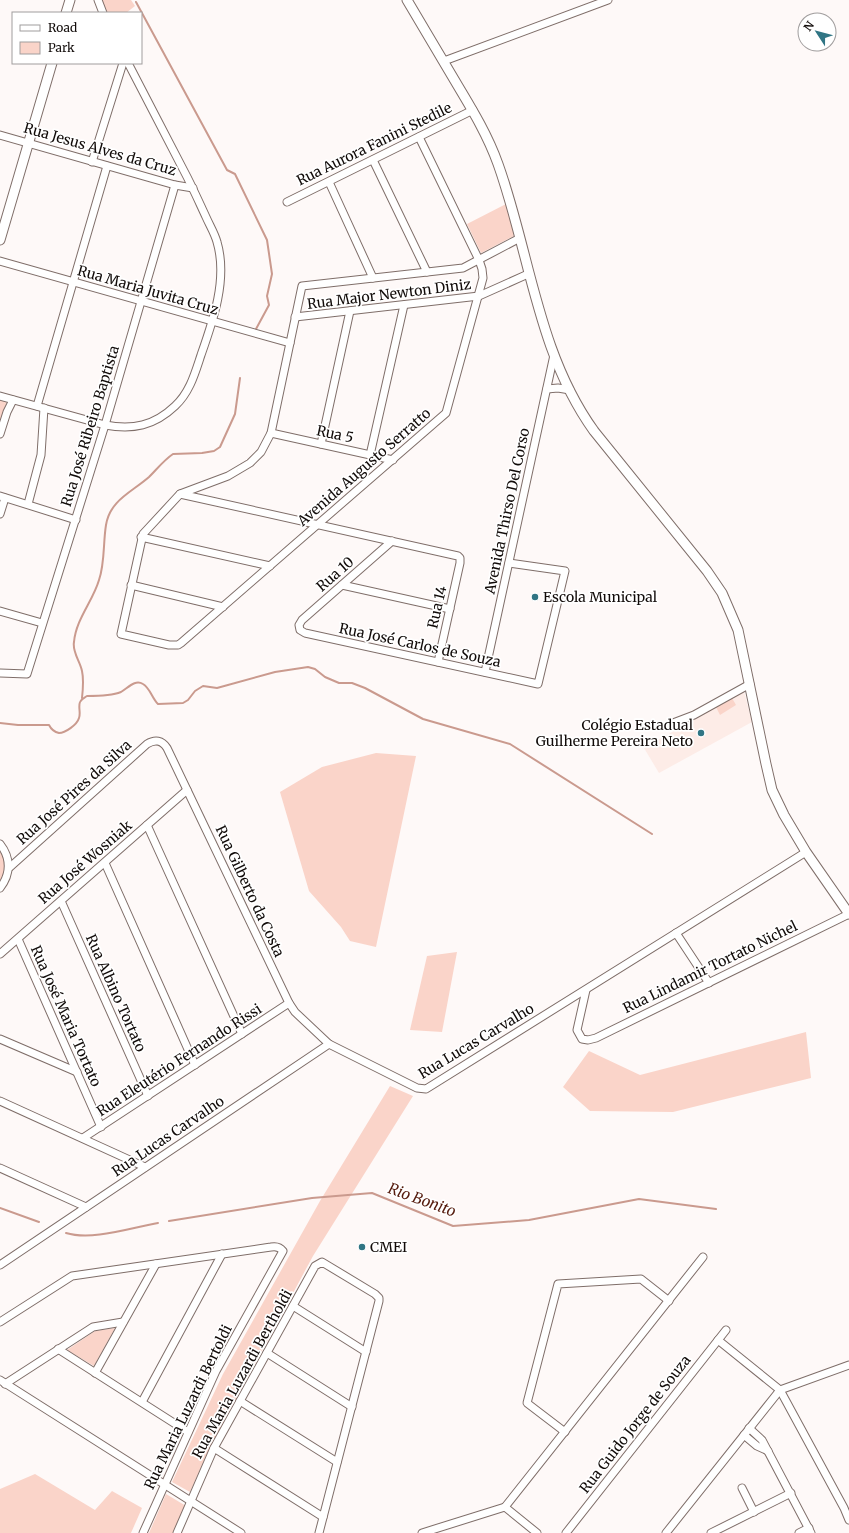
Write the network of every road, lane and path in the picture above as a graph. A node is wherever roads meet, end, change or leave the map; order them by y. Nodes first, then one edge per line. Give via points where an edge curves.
1 (70, 0) edge
2 (98, 0) edge
3 (608, 0) edge
4 (410, 1) edge
5 (66, 12) edge
6 (103, 12) edge
7 (444, 61) junction
8 (52, 64) edge
9 (123, 64) edge
10 (129, 64) edge
11 (473, 110) junction
12 (0, 134) edge
13 (419, 137) junction
14 (28, 143) junction
15 (373, 160) junction
16 (92, 162) junction
17 (107, 166) junction
18 (329, 182) junction
19 (175, 185) junction
20 (193, 188) junction
21 (287, 202) dead end
22 (520, 238) junction
23 (0, 240) edge
24 (479, 260) junction
25 (0, 261) edge
26 (427, 272) junction
27 (528, 274) junction
28 (373, 278) junction
29 (72, 281) junction
30 (479, 296) junction
31 (141, 302) junction
32 (404, 305) junction
33 (350, 311) junction
34 (295, 318) junction
35 (212, 322) junction
36 (290, 343) junction
37 (554, 354) junction
38 (547, 389) junction
39 (570, 390) junction
40 (0, 396) edge
41 (13, 400) junction
42 (40, 407) junction
43 (105, 426) junction
44 (271, 433) junction
45 (0, 434) edge
46 (321, 444) junction
47 (370, 455) junction
48 (393, 460) junction
49 (180, 494) junction
50 (2, 497) edge
51 (28, 504) junction
52 (0, 514) edge
53 (76, 520) junction
54 (317, 525) junction
55 (141, 537) junction
56 (392, 541) junction
57 (509, 563) junction
58 (270, 566) junction
59 (131, 585) junction
60 (342, 585) junction
61 (223, 607) junction
62 (450, 608) junction
63 (0, 611) edge
64 (42, 623) junction
65 (299, 628) joint
66 (438, 662) junction
67 (0, 672) edge
68 (485, 672) junction
69 (750, 684) junction
70 (673, 723) dead end
71 (159, 741) joint
72 (187, 790) junction
73 (147, 825) junction
74 (0, 844) edge
75 (806, 852) junction
76 (104, 862) junction
77 (9, 868) junction
78 (0, 888) edge
79 (61, 901) junction
80 (849, 914) edge
81 (676, 933) junction
82 (18, 939) junction
83 (0, 954) edge
84 (708, 983) junction
85 (586, 990) junction
86 (289, 1003) junction
87 (242, 1034) junction
88 (0, 1039) edge
89 (329, 1044) junction
90 (195, 1065) junction
91 (77, 1072) junction
92 (148, 1096) junction
93 (0, 1101) edge
94 (101, 1127) junction
95 (83, 1138) junction
96 (145, 1167) junction
97 (0, 1168) edge
98 (86, 1208) junction
99 (222, 1254) junction
100 (703, 1257) dead end
101 (156, 1264) junction
102 (0, 1265) edge
103 (669, 1301) junction
104 (293, 1306) junction
105 (0, 1322) edge
106 (124, 1322) junction
107 (726, 1330) dead end
108 (718, 1340) junction
109 (58, 1349) junction
110 (366, 1352) junction
111 (267, 1353) junction
112 (849, 1365) edge
113 (95, 1373) junction
114 (3, 1382) edge
115 (780, 1390) junction
116 (240, 1401) junction
117 (142, 1402) junction
118 (352, 1407) junction
119 (749, 1428) junction
120 (188, 1432) junction
121 (565, 1432) junction
122 (744, 1435) junction
123 (214, 1448) junction
124 (768, 1451) junction
125 (337, 1462) junction
126 (164, 1484) junction
127 (742, 1488) dead end
128 (790, 1493) junction
129 (191, 1501) junction
130 (505, 1507) junction
131 (754, 1512) junction
132 (323, 1517) junction
133 (849, 1520) edge
134 (810, 1530) edge
135 (143, 1533) edge
136 (177, 1533) edge
137 (241, 1533) edge
138 (319, 1533) edge
139 (422, 1533) edge
140 (537, 1533) edge
141 (566, 1533) edge
142 (666, 1533) edge
143 (711, 1533) edge
144 (798, 1533) edge

1 - 5 main road
2 - 6 street
3 - 7 street
4 - 7 main road
7 - 11 main road
8 - 14 main road
9 - 16 street
10 - 20 street
11 - 13 street, Rua Aurora Fanini Stedile
11 - 22 main road via 498,162
12 - 14 street, Rua Jesus Alves da Cruz
13 - 15 street, Rua Aurora Fanini Stedile
13 - 24 street, Avenida Augusto Serratto
14 - 16 street, Rua Jesus Alves da Cruz
14 - 23 main road
15 - 18 street, Rua Aurora Fanini Stedile
15 - 26 street
16 - 17 street, Rua Jesus Alves da Cruz
17 - 19 street, Rua Jesus Alves da Cruz
17 - 29 street
18 - 21 street, Rua Aurora Fanini Stedile
18 - 28 street
19 - 20 street, Rua Jesus Alves da Cruz
19 - 31 street, Rua José Ribeiro Baptista
20 - 35 street via 214,233 219,254 220,278
22 - 24 street, Rua Major Newton Diniz
22 - 27 main road
24 - 26 street, Rua Major Newton Diniz via 463,268
24 - 30 street, Avenida Augusto Serratto via 484,273
25 - 29 street, Rua Maria Juvita Cruz
26 - 28 street, Rua Major Newton Diniz
27 - 30 street, Rua Major Newton Diniz
27 - 37 main road
28 - 34 street, Rua Major Newton Diniz via 302,286
29 - 31 street, Rua Maria Juvita Cruz
29 - 42 street
30 - 32 street, Rua Major Newton Diniz
30 - 48 street, Avenida Augusto Serratto via 446,414
31 - 35 street, Rua Maria Juvita Cruz
31 - 43 street, Rua José Ribeiro Baptista
32 - 33 street, Rua Major Newton Diniz
32 - 47 street
33 - 34 street, Rua Major Newton Diniz
33 - 46 street
34 - 36 street
35 - 36 street, Rua Maria Juvita Cruz
35 - 43 street via 189,388 176,406 143,425 126,428
36 - 44 street
37 - 38 street, Avenida Thirso Del Corso
37 - 39 main road
38 - 39 street
38 - 57 street, Avenida Thirso Del Corso
39 - 69 main road via 594,431 715,582 738,630
40 - 41 street
41 - 42 street
41 - 45 street
42 - 43 street
42 - 51 street via 41,455
43 - 53 street, Rua José Ribeiro Baptista
44 - 46 street, Rua 5
44 - 49 street via 261,452 244,467 228,476
46 - 47 street, Rua 5
47 - 48 street, Rua 5
48 - 54 street, Avenida Augusto Serratto
49 - 54 street
49 - 55 street
50 - 51 street
50 - 52 street
51 - 53 street
53 - 64 street, Rua José Ribeiro Baptista
54 - 56 street
54 - 58 street, Avenida Augusto Serratto
55 - 58 street
55 - 59 street
56 - 60 street, Rua 10
56 - 62 street, Rua 14 via 460,558
57 - 68 street, Avenida Thirso Del Corso
57 - 68 street, Rua José Carlos de Souza via 566,571 538,684
58 - 61 street, Avenida Augusto Serratto
59 - 61 street
59 - 61 street, Avenida Augusto Serratto via 121,634 178,645
60 - 62 street
60 - 65 street, Rua 10 via 299,622
62 - 66 street, Rua 14
63 - 64 street
64 - 67 street, Rua José Ribeiro Baptista via 26,674
65 - 66 street, Rua José Carlos de Souza via 305,633
66 - 68 street, Rua José Carlos de Souza
69 - 70 street via 694,715
69 - 75 main road via 772,790
71 - 72 street, Rua Gilberto da Costa via 167,748
71 - 77 street, Rua José Pires da Silva via 147,744
72 - 73 street, Rua José Wosniak
72 - 86 street, Rua Gilberto da Costa
73 - 76 street, Rua José Wosniak
73 - 87 street
74 - 77 street via 8,858
75 - 80 main road
75 - 81 street, Rua Lucas Carvalho
76 - 79 street, Rua José Wosniak
76 - 90 street
77 - 78 street via 6,880
79 - 82 street, Rua José Wosniak
79 - 92 street, Rua Albino Tortato
80 - 84 street, Rua Lindamir Tortato Nichel
81 - 84 street
81 - 85 street, Rua Lucas Carvalho
82 - 83 street, Rua José Wosniak
82 - 91 street, Rua José Maria Tortato
84 - 85 street, Rua Lindamir Tortato Nichel via 588,1040 578,1033 577,1026
85 - 89 street, Rua Lucas Carvalho via 426,1089 417,1088
86 - 87 street, Rua Eleutério Fernando Rissi
86 - 89 street, Rua Gilberto da Costa
87 - 90 street, Rua Eleutério Fernando Rissi
88 - 91 street
89 - 96 street, Rua Lucas Carvalho
90 - 92 street, Rua Eleutério Fernando Rissi
91 - 94 street, Rua José Maria Tortato
92 - 94 street, Rua Eleutério Fernando Rissi
93 - 95 street
94 - 95 street, Rua Eleutério Fernando Rissi
95 - 96 street
96 - 98 street, Rua Lucas Carvalho
97 - 98 street
98 - 102 street, Rua Lucas Carvalho
99 - 101 street
99 - 117 street
99 - 120 street, Rua Maria Luzardi Bertoldi via 275,1246 283,1251 216,1371
100 - 103 street
101 - 105 street via 72,1276
101 - 106 street
103 - 121 street
103 - 121 street via 641,1279 558,1284 527,1404
104 - 110 street
104 - 110 street, Rua Maria Luzardi Bertholdi via 315,1266 325,1262 379,1298
104 - 111 street, Rua Maria Luzardi Bertholdi
106 - 109 street via 93,1327
106 - 113 street
107 - 108 street, Rua Guido Jorge de Souza
108 - 115 street
108 - 141 street, Rua Guido Jorge de Souza
109 - 113 street
109 - 114 street
110 - 118 street
111 - 116 street, Rua Maria Luzardi Bertholdi
111 - 118 street
112 - 115 street
113 - 117 street
114 - 126 street
115 - 119 street
115 - 133 street
116 - 123 street, Rua Maria Luzardi Bertholdi
116 - 125 street
117 - 120 street
118 - 125 street
119 - 122 street
119 - 124 street via 760,1438
120 - 126 street, Rua Maria Luzardi Bertoldi
121 - 130 street
122 - 124 street
122 - 142 street
123 - 129 street, Rua Maria Luzardi Bertholdi
123 - 132 street
124 - 128 street
125 - 132 street
126 - 129 street
126 - 135 street, Rua Maria Luzardi Bertoldi
127 - 131 street
128 - 131 street
128 - 134 street
129 - 136 street
129 - 137 street
130 - 139 street
130 - 140 street
131 - 143 street
132 - 138 street
134 - 144 street

